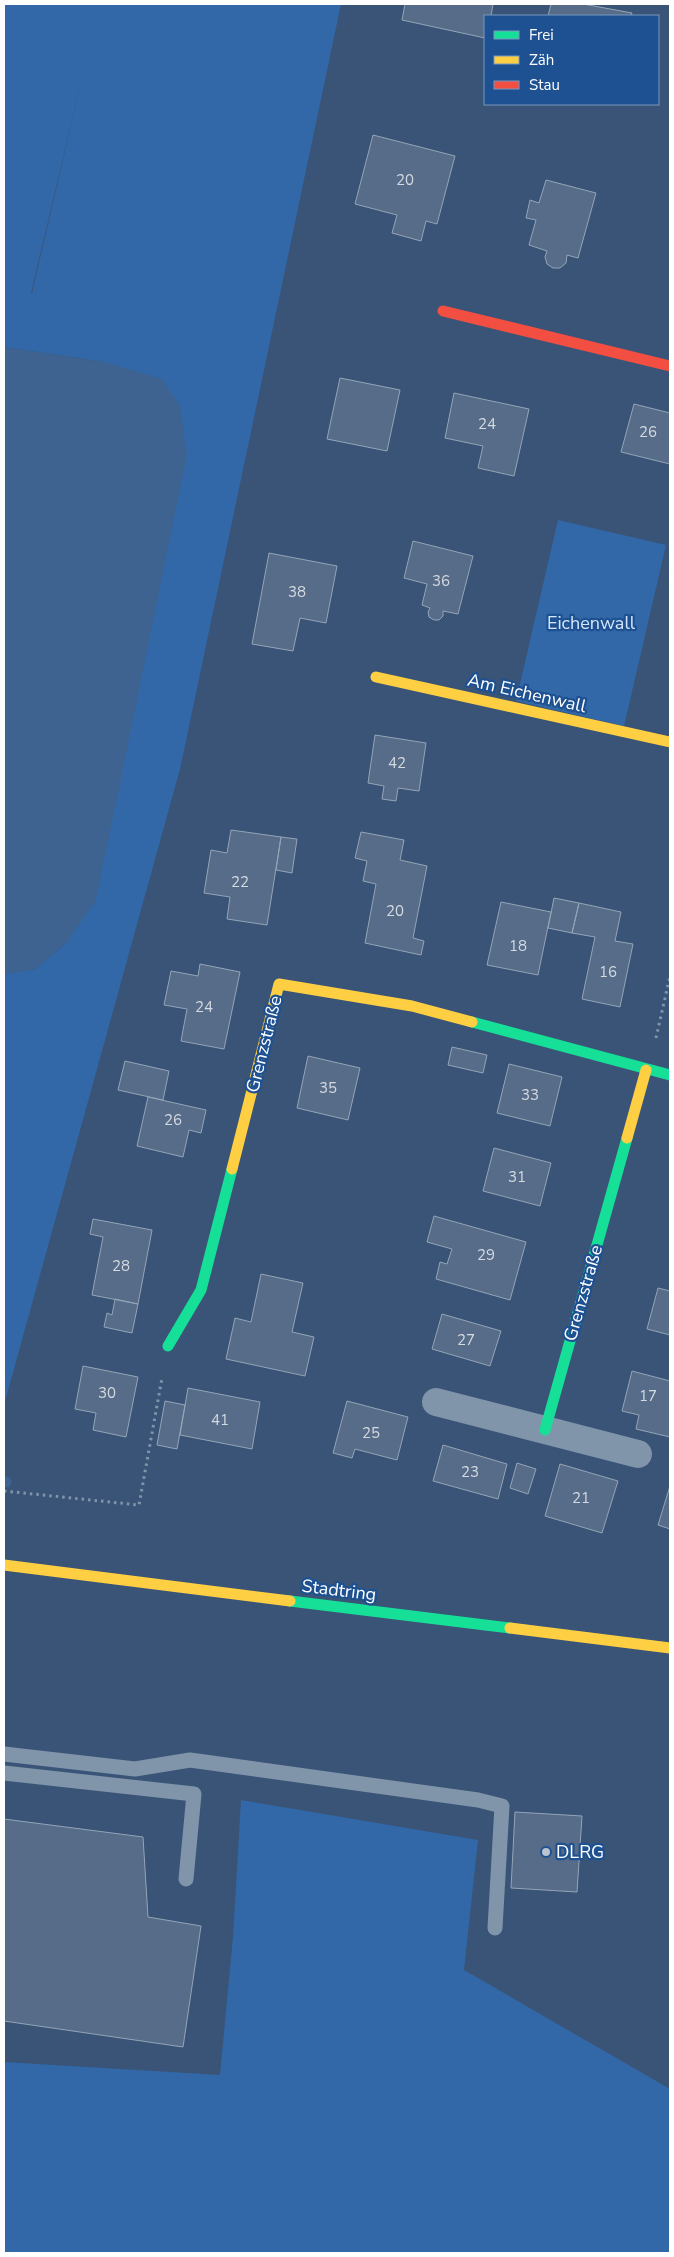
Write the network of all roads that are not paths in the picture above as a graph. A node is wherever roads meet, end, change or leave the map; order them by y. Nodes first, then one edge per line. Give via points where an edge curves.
1 (443, 311) dead end
2 (670, 366) edge
3 (376, 677) dead end
4 (670, 742) edge
5 (646, 1070) junction
6 (670, 1075) edge
7 (168, 1346) road end
8 (436, 1402) dead end
9 (544, 1430) junction
10 (638, 1454) dead end
11 (4, 1565) edge
12 (670, 1648) edge
13 (4, 1754) edge
14 (4, 1773) edge
15 (186, 1880) dead end
16 (495, 1928) dead end

1 - 2 main road
3 - 4 main road, Am Eichenwall
5 - 6 main road, Grenzstraße
5 - 7 main road, Grenzstraße via 412,1006 279,984 201,1290
5 - 9 main road, Grenzstraße
8 - 9 street
9 - 10 street
11 - 12 main road, Stadtring
13 - 16 lane via 135,1769 190,1760 502,1806
14 - 15 lane via 194,1794

